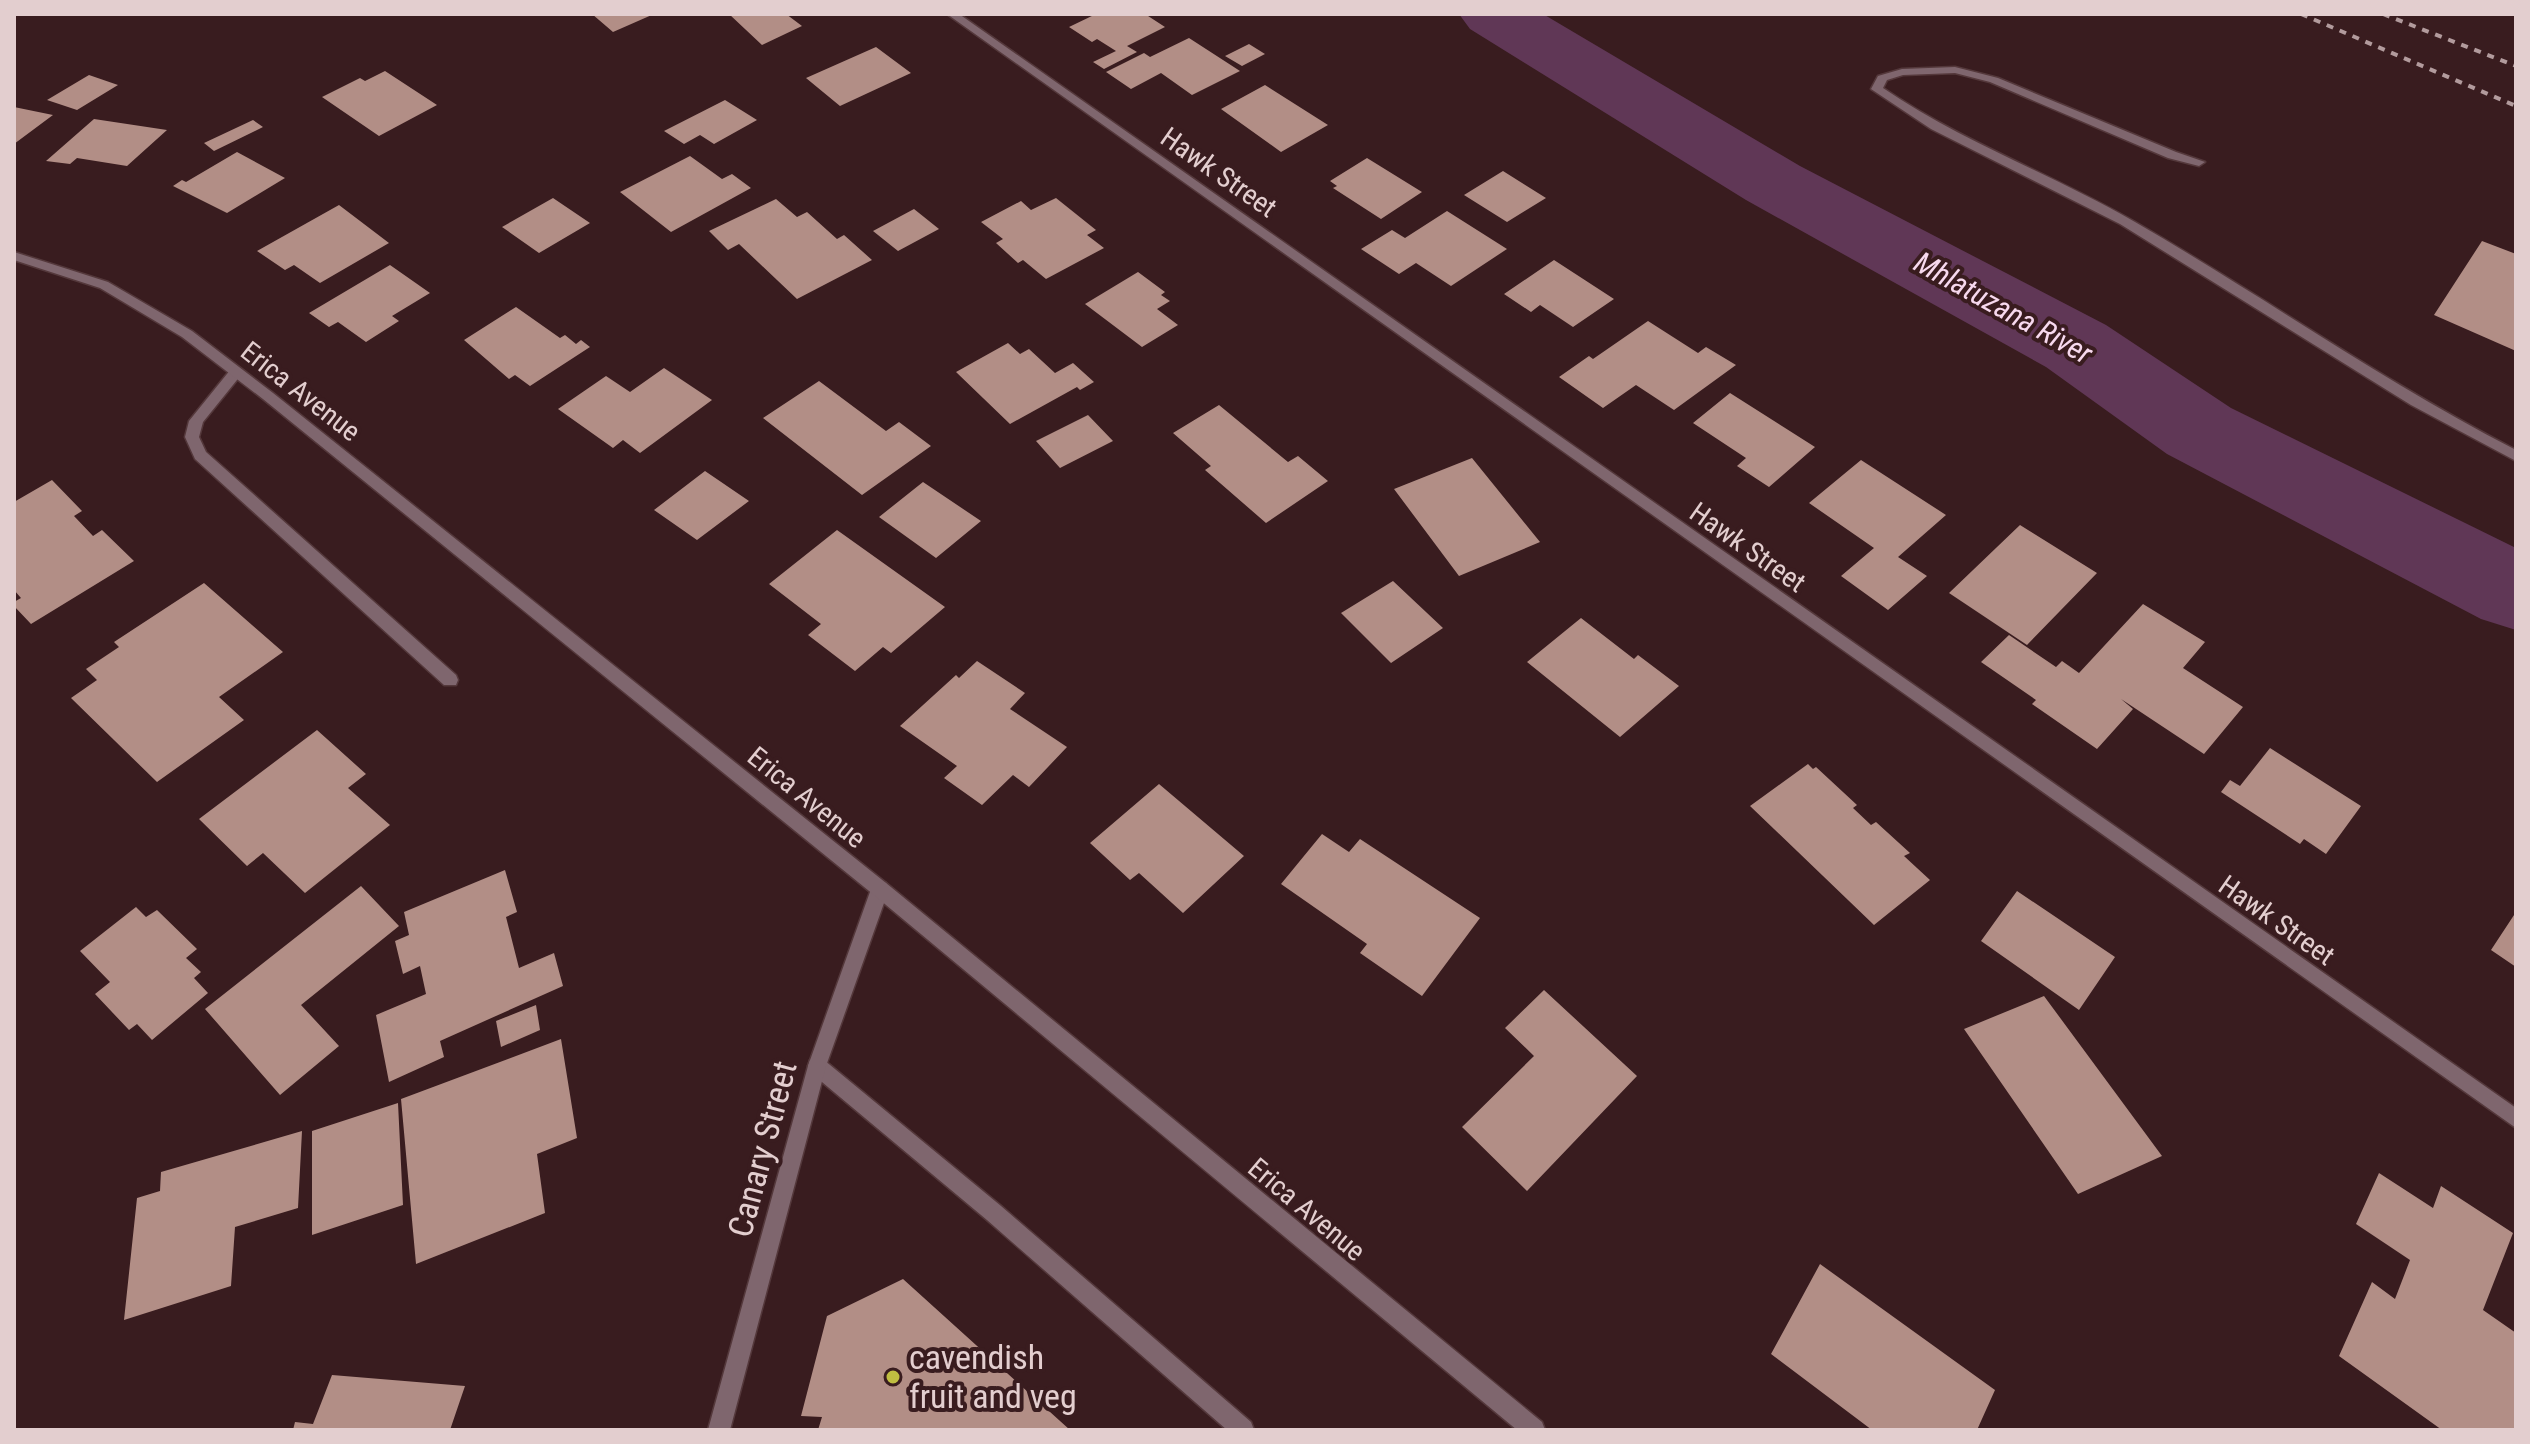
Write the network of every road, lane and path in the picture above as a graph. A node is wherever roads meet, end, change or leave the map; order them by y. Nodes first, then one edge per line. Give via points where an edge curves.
1 (952, 14) edge
2 (2199, 162) dead end
3 (14, 256) edge
4 (236, 372) junction
5 (2516, 456) edge
6 (450, 680) dead end
7 (880, 889) junction
8 (817, 1066) junction
9 (2516, 1119) edge
10 (719, 1430) edge
11 (1243, 1430) edge
12 (1534, 1430) edge

1 - 9 street, Hawk Street
2 - 5 street via 1994,80 1955,70 1902,72 1882,78 1877,89 2122,220
3 - 4 street, Erica Avenue via 104,285 187,334
4 - 6 street via 196,421 192,437 200,455
4 - 7 street, Erica Avenue
7 - 8 street, Canary Street
7 - 12 street, Erica Avenue
8 - 10 street, Canary Street
8 - 11 street

